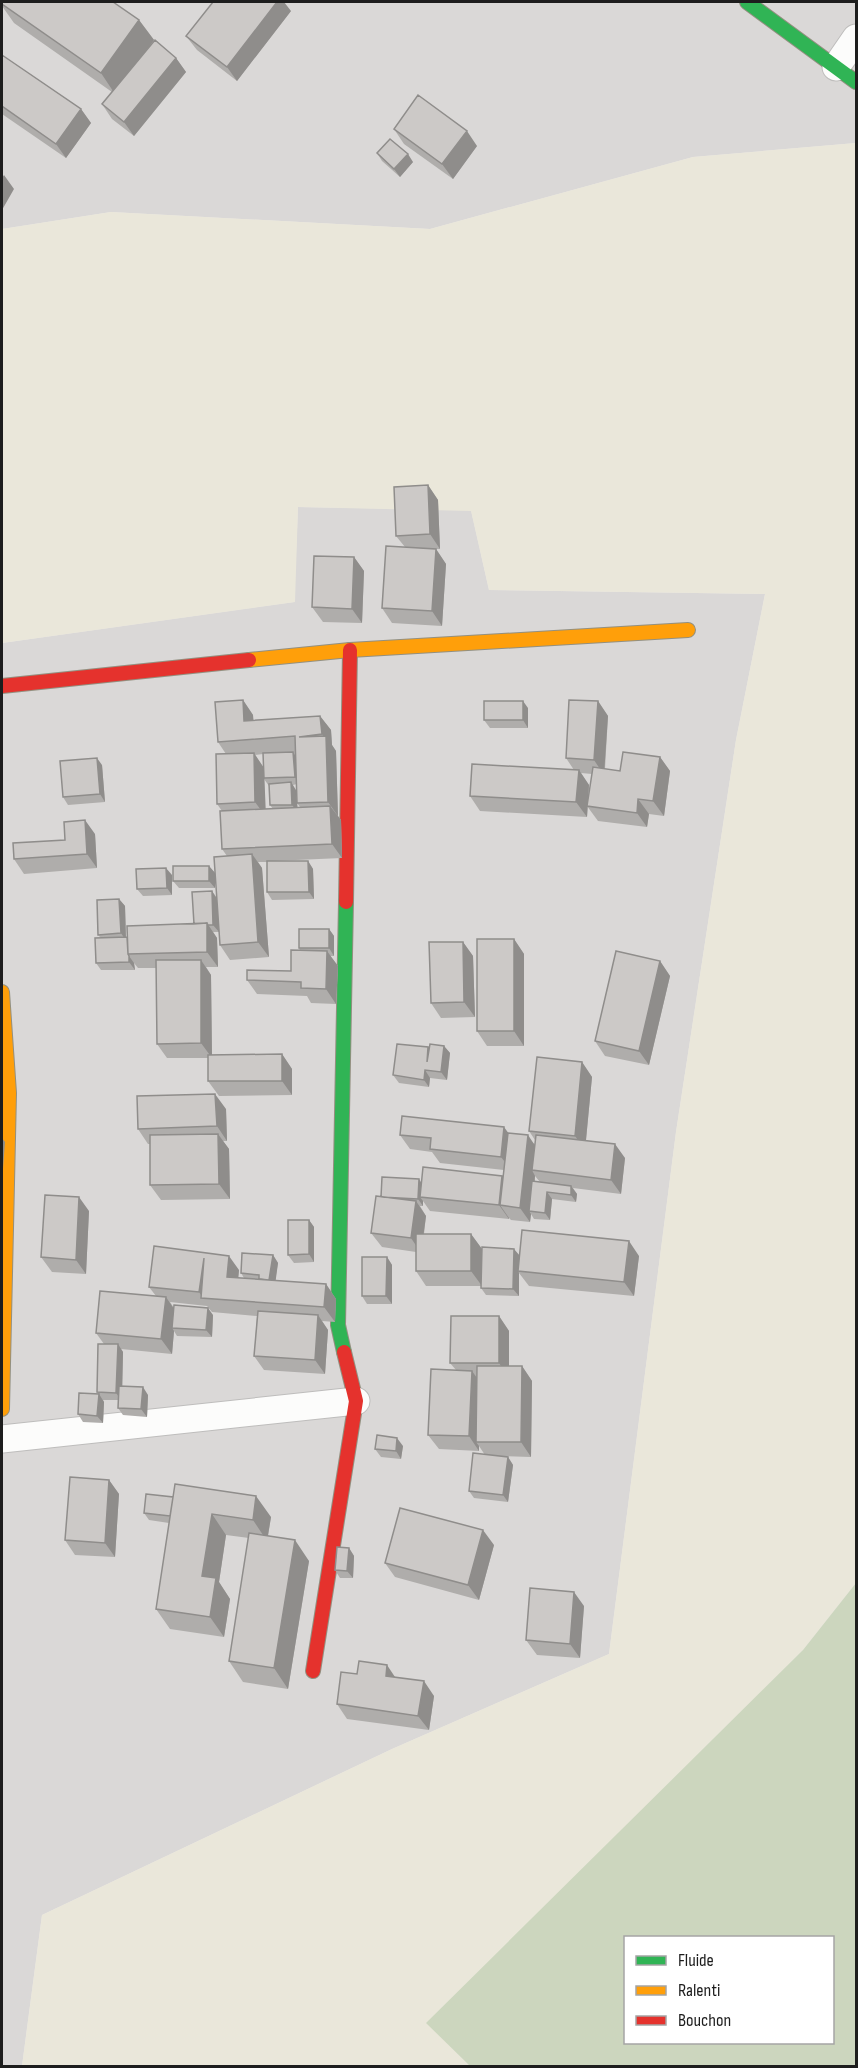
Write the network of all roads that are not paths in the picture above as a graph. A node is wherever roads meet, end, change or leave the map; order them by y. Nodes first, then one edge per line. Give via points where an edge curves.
1 (747, 2) edge
2 (856, 38) edge
3 (846, 75) edge
4 (688, 630) dead end
5 (350, 650) junction
6 (2, 686) edge
7 (2, 992) edge
8 (356, 1401) junction
9 (2, 1409) edge
10 (2, 1439) edge
11 (313, 1671) dead end

1 - 3 street
2 - 3 street
4 - 5 street
5 - 6 street
5 - 8 street via 338,1324
7 - 9 street via 9,1093
8 - 10 street
8 - 11 street

